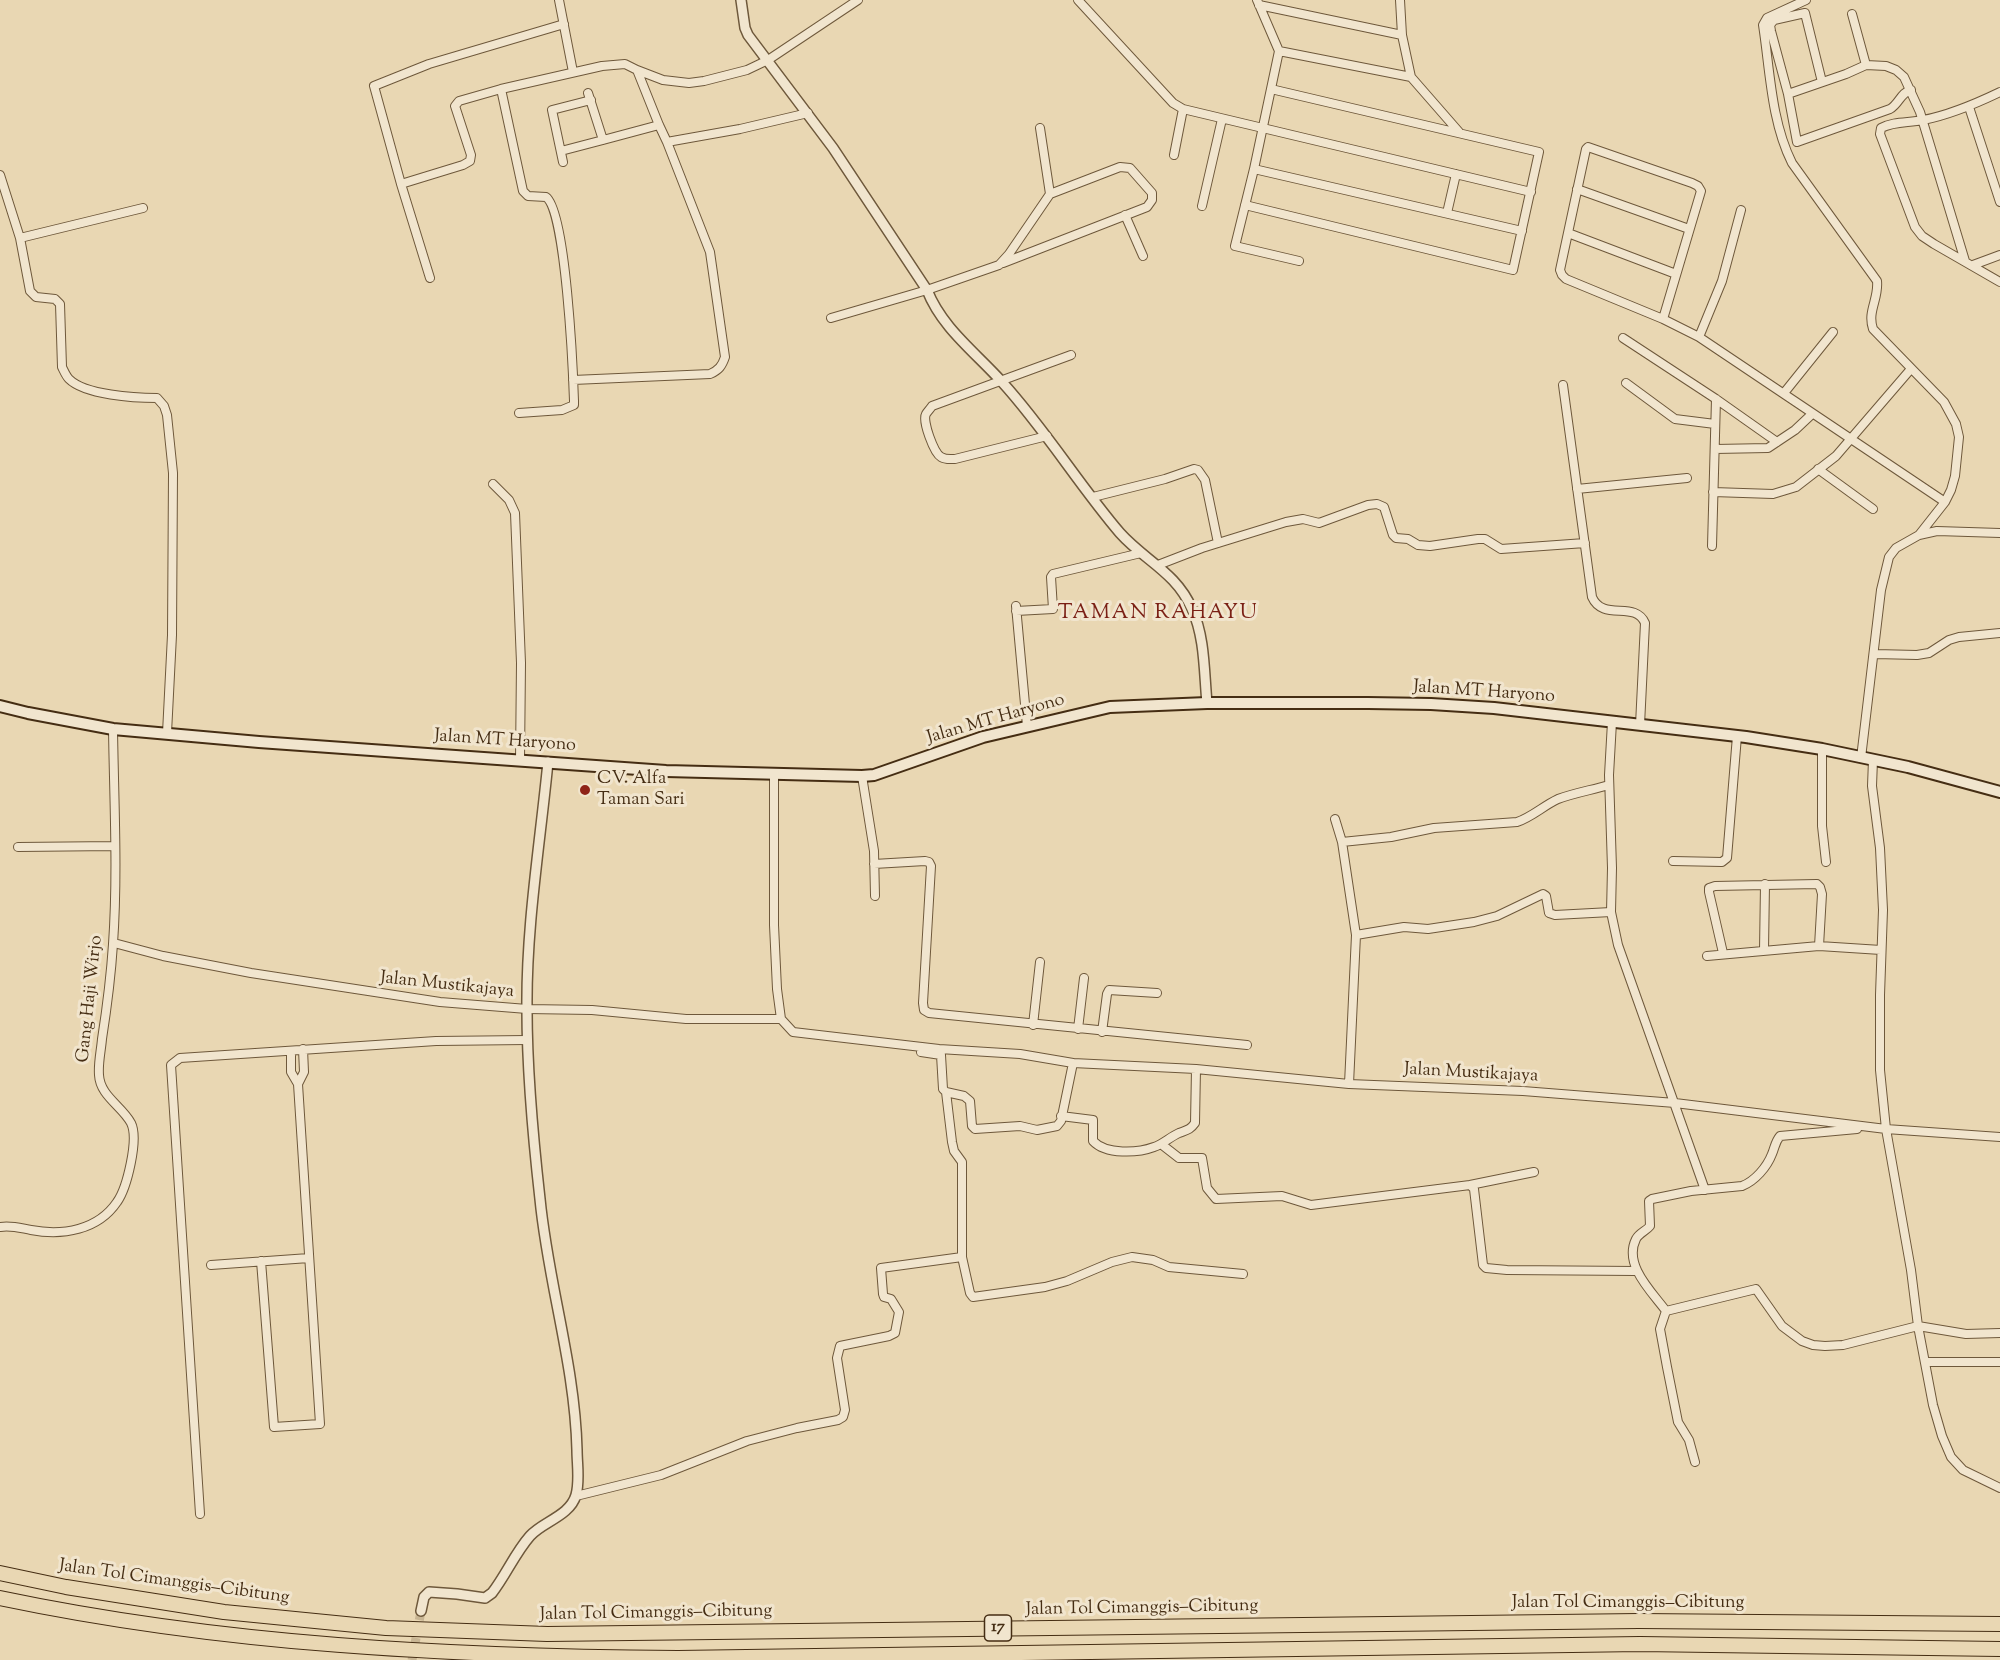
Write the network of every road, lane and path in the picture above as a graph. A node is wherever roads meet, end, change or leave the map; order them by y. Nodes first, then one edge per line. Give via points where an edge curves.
1 (559, 0) edge
2 (741, 0) edge
3 (858, 0) edge
4 (1078, 0) edge
5 (1400, 0) edge
6 (1806, 0) edge
7 (1258, 3) edge
8 (1852, 14) dead end
9 (564, 24) junction
10 (1402, 35) junction
11 (1279, 51) junction
12 (768, 60) junction
13 (1866, 65) junction
14 (638, 70) junction
15 (573, 72) junction
16 (1411, 77) junction
17 (1822, 82) junction
18 (501, 89) junction
19 (1271, 89) junction
20 (1911, 90) junction
21 (2000, 92) edge
22 (1788, 94) junction
23 (1969, 107) junction
24 (1183, 109) junction
25 (808, 113) junction
26 (1922, 116) junction
27 (1222, 120) junction
28 (658, 125) junction
29 (1040, 128) dead end
30 (1261, 129) junction
31 (1460, 133) junction
32 (603, 140) junction
33 (668, 142) junction
34 (561, 151) junction
35 (1174, 155) dead end
36 (563, 162) dead end
37 (1254, 169) junction
38 (1456, 174) junction
39 (0, 175) edge
40 (401, 184) junction
41 (1578, 189) junction
42 (1531, 192) junction
43 (1050, 194) junction
44 (2000, 202) edge
45 (1245, 205) junction
46 (1202, 206) dead end
47 (142, 208) dead end
48 (1741, 210) dead end
49 (1447, 213) junction
50 (1125, 215) junction
51 (1689, 229) junction
52 (1522, 231) junction
53 (1568, 233) junction
54 (20, 238) junction
55 (2000, 255) edge
56 (1143, 256) dead end
57 (1299, 261) dead end
58 (1965, 261) junction
59 (999, 265) junction
60 (1974, 266) junction
61 (1676, 274) junction
62 (430, 278) dead end
63 (2000, 282) edge
64 (927, 290) junction
65 (831, 318) dead end
66 (1663, 319) junction
67 (1833, 332) dead end
68 (1699, 337) junction
69 (1623, 338) dead end
70 (1071, 355) dead end
71 (1910, 370) junction
72 (573, 380) junction
73 (1001, 381) junction
74 (1626, 383) dead end
75 (1563, 385) dead end
76 (1784, 393) junction
77 (1716, 399) junction
78 (519, 413) dead end
79 (1812, 414) junction
80 (1715, 424) junction
81 (1047, 436) junction
82 (1852, 438) junction
83 (1777, 442) junction
84 (1715, 449) junction
85 (1818, 469) junction
86 (1686, 478) dead end
87 (493, 484) dead end
88 (1577, 489) junction
89 (1713, 492) junction
90 (1093, 497) junction
91 (1944, 502) junction
92 (1873, 509) dead end
93 (2000, 533) edge
94 (1919, 535) junction
95 (1218, 543) junction
96 (1585, 543) junction
97 (1712, 546) dead end
98 (1141, 553) junction
99 (1158, 564) junction
100 (2000, 633) edge
101 (1875, 654) junction
102 (1207, 703) junction
103 (0, 706) edge
104 (1612, 722) junction
105 (1640, 725) junction
106 (1028, 726) junction
107 (113, 729) junction
108 (167, 734) junction
109 (1737, 736) junction
110 (1822, 749) junction
111 (1861, 758) junction
112 (520, 760) junction
113 (1873, 760) junction
114 (548, 762) junction
115 (774, 774) junction
116 (862, 776) junction
117 (1609, 785) junction
118 (2000, 792) edge
119 (1335, 819) dead end
120 (1342, 842) junction
121 (115, 846) junction
122 (18, 847) dead end
123 (1673, 861) dead end
124 (1826, 862) dead end
125 (874, 864) junction
126 (1765, 884) junction
127 (875, 896) dead end
128 (1611, 912) junction
129 (1356, 935) junction
130 (114, 943) junction
131 (1819, 946) junction
132 (1764, 950) junction
133 (1881, 950) junction
134 (1722, 953) junction
135 (1707, 956) dead end
136 (1040, 962) dead end
137 (1084, 978) dead end
138 (1157, 993) dead end
139 (526, 1009) junction
140 (781, 1019) junction
141 (1033, 1025) junction
142 (788, 1027) junction
143 (1078, 1029) junction
144 (1102, 1032) junction
145 (527, 1040) junction
146 (1246, 1045) dead end
147 (303, 1049) junction
148 (291, 1051) junction
149 (1073, 1063) junction
150 (1196, 1069) junction
151 (298, 1084) junction
152 (1349, 1084) junction
153 (946, 1092) junction
154 (1675, 1103) junction
155 (1061, 1116) junction
156 (1868, 1127) junction
157 (1886, 1129) junction
158 (2000, 1137) edge
159 (1161, 1144) junction
160 (1534, 1172) dead end
161 (1470, 1185) junction
162 (1705, 1190) junction
163 (0, 1227) edge
164 (962, 1257) junction
165 (309, 1258) junction
166 (261, 1261) junction
167 (211, 1265) dead end
168 (1636, 1271) junction
169 (1243, 1274) dead end
170 (1666, 1311) junction
171 (1918, 1326) junction
172 (2000, 1333) edge
173 (1925, 1362) junction
174 (2000, 1362) edge
175 (1695, 1462) dead end
176 (2000, 1488) edge
177 (576, 1496) junction
178 (200, 1514) dead end
179 (0, 1573) edge
180 (0, 1598) edge
181 (421, 1611) tunnel mouth
182 (2000, 1624) edge
183 (2000, 1649) edge

1 - 9 street
2 - 12 street via 748,35
3 - 12 street
4 - 24 street via 1173,104
5 - 10 street
6 - 71 street via 1767,18 1763,25 1784,146 1792,163 1877,281 1870,319 1873,329
7 - 10 street
7 - 11 street
8 - 13 street
9 - 15 street
9 - 40 street via 429,64 374,86
10 - 16 street
11 - 16 street
11 - 19 street
12 - 14 street via 704,81 674,82
12 - 25 street
13 - 17 street
13 - 20 street via 1896,70
14 - 15 street via 622,64
14 - 28 street
15 - 18 street
16 - 31 street
17 - 22 street
17 - 22 street via 1805,13 1774,20 1771,32
18 - 40 street via 456,103 470,161
18 - 72 street via 523,191 528,196 546,197 552,203 568,300
19 - 30 street
19 - 31 street
20 - 22 street via 1902,94 1899,103 1890,109 1797,142
20 - 26 street
21 - 23 street
23 - 26 street
23 - 44 street
24 - 27 street
24 - 35 street
25 - 33 street
25 - 64 street
26 - 58 street
26 - 58 street via 1881,128 1883,146 1915,227 1922,236
27 - 30 street
27 - 46 street
28 - 32 street
28 - 33 street
29 - 43 street
30 - 37 street
30 - 38 street
31 - 42 street via 1539,152
32 - 34 street
32 - 34 street via 590,96 552,110
33 - 72 street via 710,252 726,357 723,365 710,374
34 - 36 street
37 - 45 street
37 - 49 street
38 - 42 street
38 - 49 street
39 - 54 street
40 - 62 street
41 - 51 street
41 - 51 street via 1586,149 1590,147 1692,183 1701,191
41 - 53 street
42 - 52 street
43 - 50 street via 1120,167 1130,168 1152,193 1152,200 1147,207
43 - 59 street
45 - 52 street via 1513,270
45 - 57 street via 1234,246
47 - 54 street
48 - 68 street via 1722,281
49 - 52 street
50 - 56 street
50 - 59 street
51 - 61 street
53 - 61 street
53 - 66 street via 1560,270 1566,279
54 - 108 street via 32,296 55,299 60,304 62,367 71,381 112,396 157,399 167,415 173,473
55 - 60 street
58 - 60 street
59 - 64 street
60 - 63 street
61 - 66 street
64 - 65 street
64 - 73 street via 948,326
66 - 68 street
67 - 76 street
68 - 76 street
69 - 77 street
70 - 73 street
71 - 82 street
71 - 91 street via 1944,402 1956,424 1959,437 1955,476
72 - 78 street via 574,405 570,408
73 - 81 street
73 - 81 street via 928,410 925,420 936,453 944,459 955,459
74 - 80 street via 1675,419
75 - 88 street
76 - 79 street
77 - 80 street
77 - 83 street
79 - 82 street
79 - 83 street
80 - 84 street
81 - 90 street
82 - 85 street
82 - 91 street
83 - 84 street via 1768,448
84 - 89 street
85 - 89 street via 1784,492
85 - 92 street
86 - 88 street
87 - 112 street via 509,500 515,513
88 - 96 street
89 - 97 street
90 - 95 street via 1198,470 1205,480
90 - 98 street
91 - 94 street
93 - 94 street via 1936,531
94 - 101 street via 1896,548 1889,557 1881,590
95 - 96 street via 1286,522 1303,519 1320,523 1373,504 1384,507 1396,538 1418,545 1478,539 1501,549
95 - 99 street
96 - 105 street via 1595,603 1607,610 1633,612 1645,623
98 - 99 street
98 - 106 street via 1053,574 1053,609 1016,609
99 - 102 street via 1185,596 1197,623
100 - 101 street via 1948,640 1929,653
101 - 111 street
102 - 104 main road, Jalan MT Haryono via 1431,704
102 - 106 main road, Jalan MT Haryono via 1117,706
103 - 107 main road, Jalan MT Haryono
104 - 105 main road, Jalan MT Haryono
104 - 117 street
105 - 109 main road, Jalan MT Haryono
106 - 116 main road, Jalan MT Haryono
107 - 108 main road, Jalan MT Haryono
107 - 121 street, Gang Haji Wirjo
108 - 112 main road, Jalan MT Haryono
109 - 110 main road, Jalan MT Haryono
109 - 123 street via 1727,858 1722,862
110 - 111 main road, Jalan MT Haryono
110 - 124 street
111 - 113 main road, Jalan MT Haryono
112 - 114 main road, Jalan MT Haryono
113 - 118 main road, Jalan MT Haryono
113 - 133 street via 1883,910
114 - 115 main road, Jalan MT Haryono
114 - 139 street
115 - 116 main road, Jalan MT Haryono
115 - 140 street via 775,957
116 - 125 street
117 - 120 street via 1561,798 1517,822 1434,828
117 - 128 street
119 - 120 street
120 - 129 street
121 - 122 street
121 - 130 street, Gang Haji Wirjo
125 - 127 street
125 - 141 street via 925,861 931,866 923,1003 926,1012
126 - 131 street via 1820,887
126 - 132 street
126 - 134 street via 1709,888
128 - 129 street via 1555,915 1549,913 1543,894 1497,916 1474,922
128 - 154 street via 1618,945
129 - 152 street
130 - 139 street, Jalan Mustikajaya via 251,973 387,995
130 - 163 street, Gang Haji Wirjo via 99,1077 134,1133 125,1188 106,1215 80,1230
131 - 132 street
131 - 133 street
132 - 134 street
133 - 157 street via 1880,1070
134 - 135 street
136 - 141 street
137 - 143 street
138 - 144 street via 1109,990
139 - 140 street, Jalan Mustikajaya via 592,1010 686,1019
139 - 145 street
140 - 142 street
141 - 143 street
142 - 149 street, Jalan Mustikajaya via 805,1034 1020,1054
142 - 153 street via 793,1035 804,1038 941,1055
143 - 144 street
144 - 146 street
145 - 147 street
145 - 177 street via 540,1202 576,1433
147 - 148 street
147 - 151 street via 304,1072
148 - 151 street via 291,1072
148 - 178 street via 180,1059 171,1065
149 - 150 street, Jalan Mustikajaya
149 - 155 street
150 - 152 street, Jalan Mustikajaya
150 - 159 street via 1195,1123 1190,1130
151 - 165 street
152 - 154 street, Jalan Mustikajaya via 1523,1091
153 - 155 street via 968,1099 975,1129 1020,1126 1047,1130 1059,1124
153 - 164 street via 954,1151 962,1162
154 - 156 street, Jalan Mustikajaya
154 - 162 street
155 - 159 street via 1094,1119 1093,1141 1101,1147 1135,1151
156 - 157 street, Jalan Mustikajaya
156 - 162 street via 1780,1136 1771,1156 1749,1183
157 - 158 street, Jalan Mustikajaya
157 - 171 street
159 - 161 street via 1179,1158 1202,1158 1207,1188 1216,1199 1282,1196 1311,1205
160 - 161 street
161 - 168 street via 1474,1189 1486,1268
162 - 168 street via 1649,1201 1650,1226 1639,1234 1633,1246
164 - 169 street via 970,1293 975,1298 1045,1287 1132,1257 1169,1267
164 - 177 street via 881,1268 884,1298 891,1299 899,1312 897,1328 889,1336 840,1346 837,1358 843,1417 747,1441 661,1475
165 - 166 street
165 - 166 street via 320,1424 274,1427
166 - 167 street
168 - 170 street
170 - 171 street via 1756,1288 1782,1326 1814,1345 1842,1345
170 - 175 street via 1660,1329 1665,1357 1678,1422 1689,1440
171 - 172 street via 1966,1334
171 - 173 street
173 - 174 street
173 - 176 street via 1933,1405 1951,1457 1963,1470
177 - 181 street via 555,1519 530,1535 500,1583 485,1598 429,1593
179 - 182 highway, Jalan Tol Cimanggis–Cibitung / 17 via 224,1612 386,1628 547,1634 1639,1621
180 - 183 highway, 17 via 222,1635 379,1649 542,1657 1641,1644

